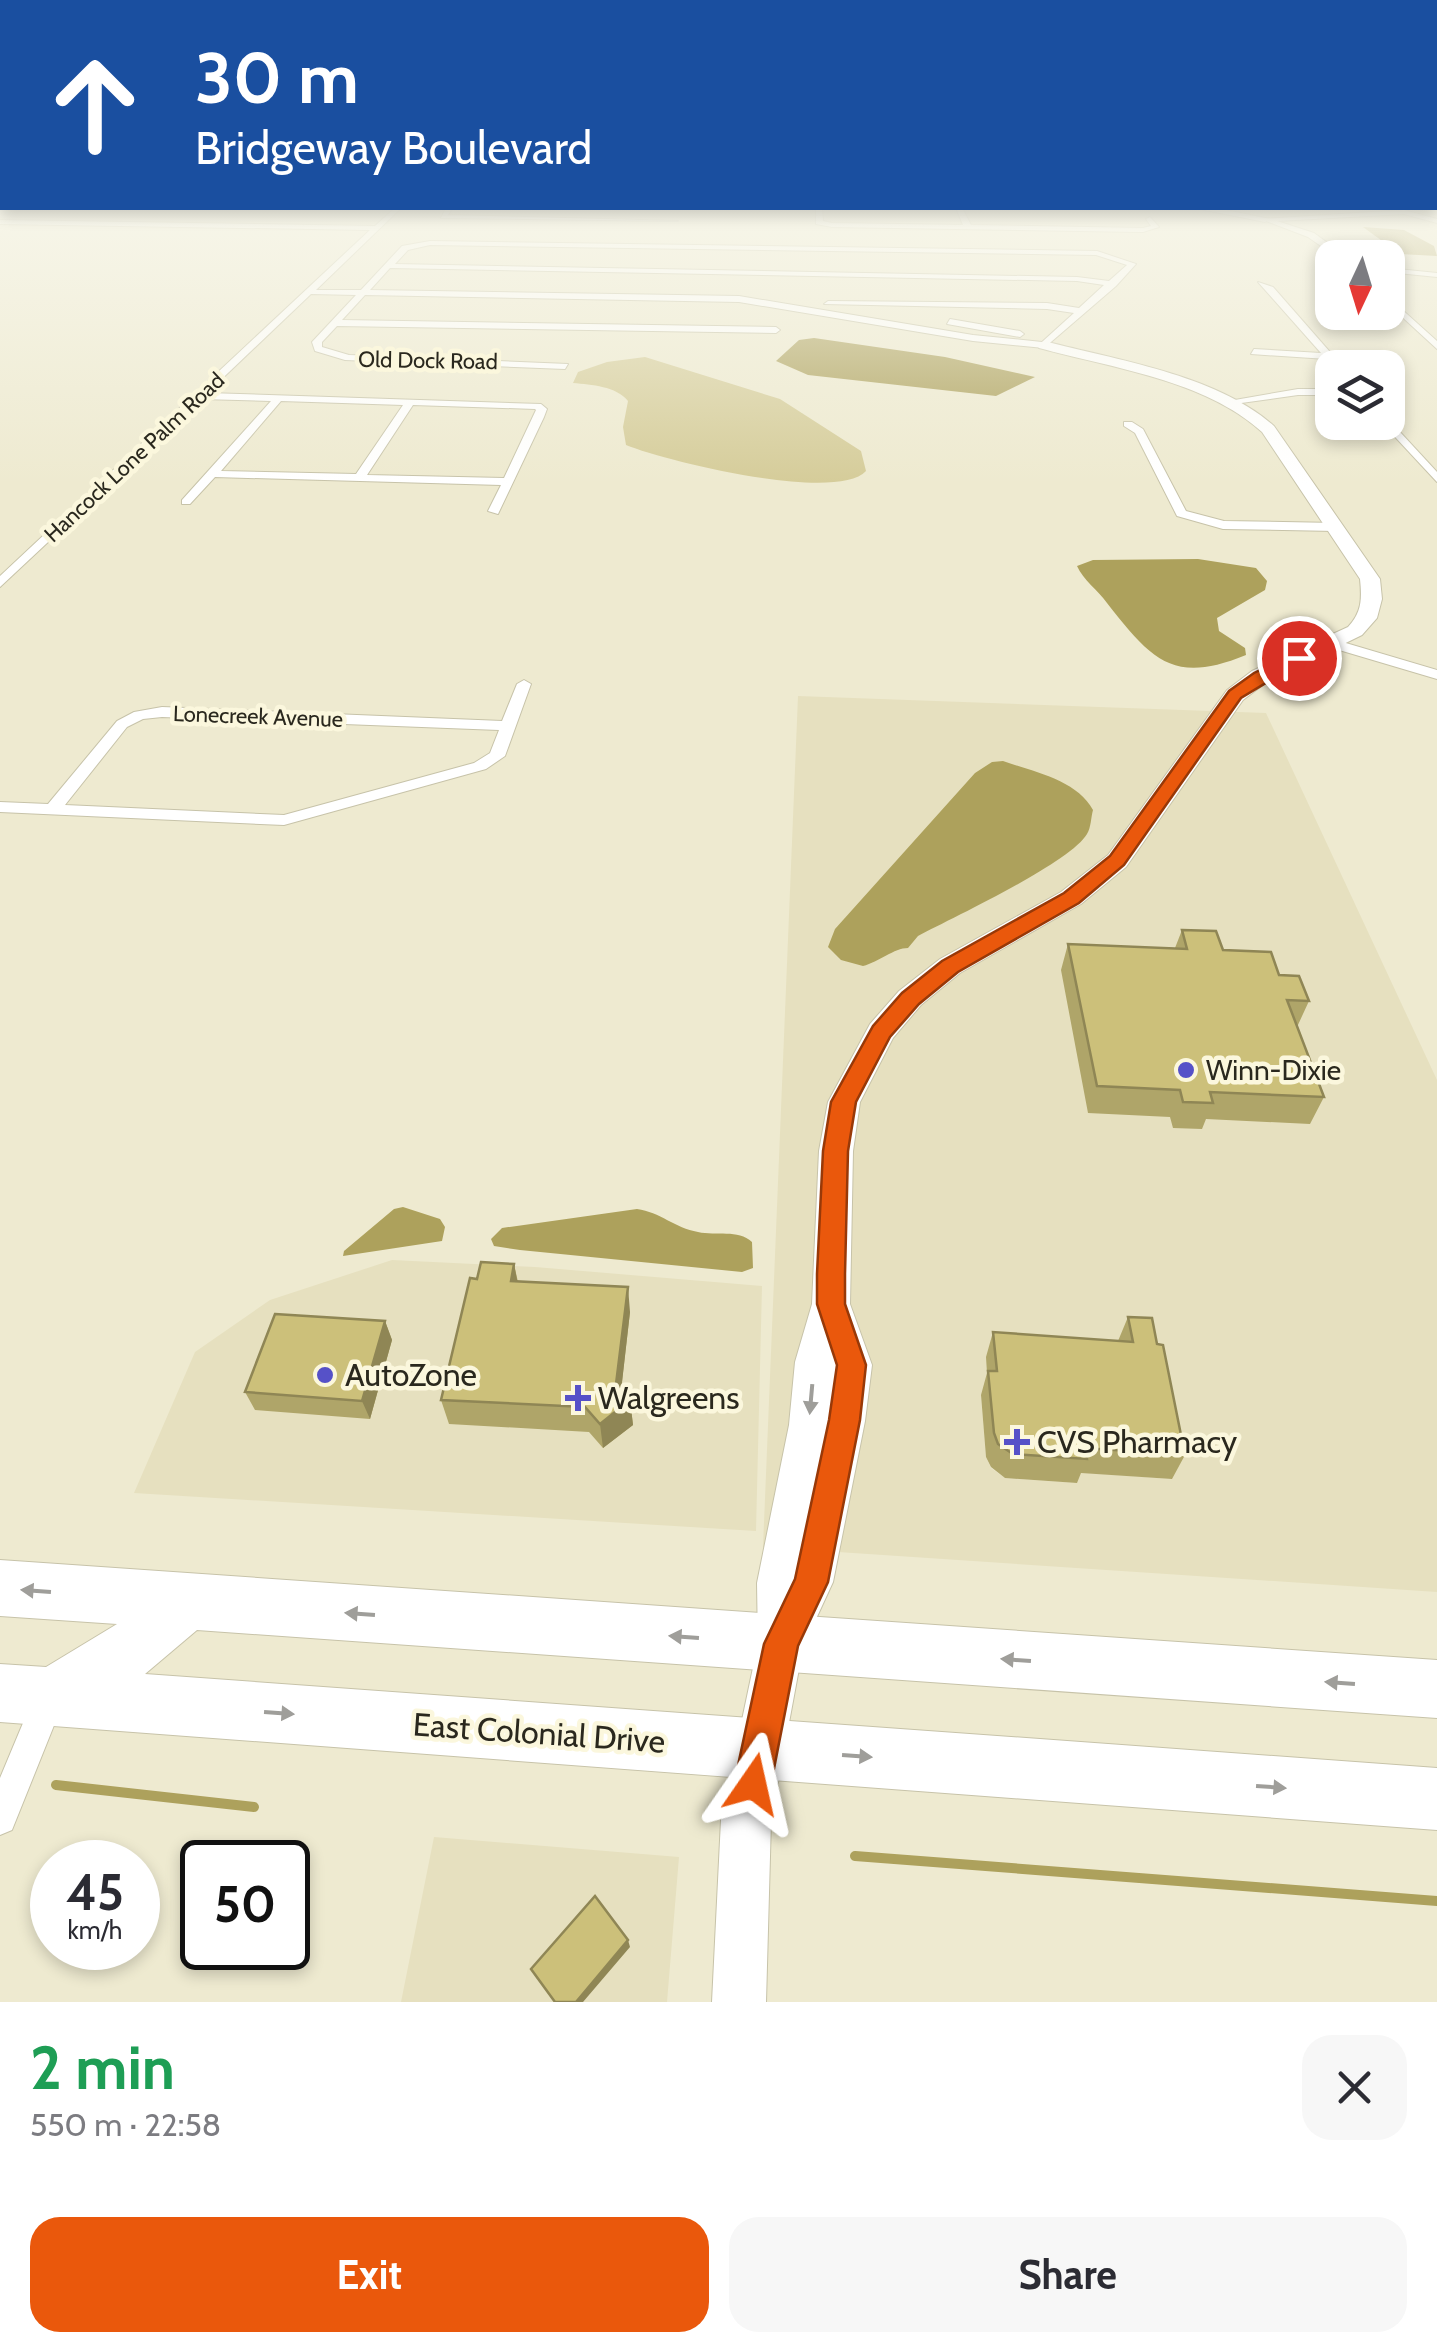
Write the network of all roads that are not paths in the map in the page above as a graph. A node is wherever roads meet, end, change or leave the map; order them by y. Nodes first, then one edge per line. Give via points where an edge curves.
1 (305, 297) edge
2 (362, 297) edge
3 (640, 297) edge
4 (1097, 297) edge
5 (1277, 297) edge
6 (828, 304) dead end
7 (1081, 311) junction
8 (1405, 316) edge
9 (337, 323) junction
10 (776, 330) dead end
11 (1044, 346) junction
12 (1437, 346) edge
13 (1325, 350) edge
14 (1254, 352) dead end
15 (1315, 355) edge
16 (565, 366) dead end
17 (1315, 392) edge
18 (197, 396) junction
19 (278, 398) junction
20 (1234, 401) junction
21 (410, 402) junction
22 (1128, 424) dead end
23 (1403, 440) edge
24 (212, 474) junction
25 (359, 478) junction
26 (1437, 479) edge
27 (508, 482) junction
28 (186, 502) dead end
29 (494, 512) dead end
30 (1336, 527) junction
31 (0, 582) edge
32 (1334, 644) junction
33 (1437, 674) edge
34 (524, 684) dead end
35 (507, 726) junction
36 (0, 808) edge
37 (52, 810) junction
38 (0, 1588) edge
39 (186, 1602) junction
40 (782, 1644) junction
41 (1437, 1690) edge
42 (25, 1694) edge
43 (760, 1749) junction
44 (1437, 1800) edge
45 (0, 1818) edge
46 (740, 2002) edge

1 - 18 street, Hancock Lone Palm Road
2 - 9 street, Old Dock Road
3 - 11 street via 738,299
4 - 7 street
5 - 13 street
6 - 7 street
7 - 11 street
8 - 12 street
9 - 10 street
9 - 16 street, Old Dock Road via 318,349 348,358
11 - 20 street
14 - 15 street
17 - 20 street
18 - 19 street
18 - 31 street, Hancock Lone Palm Road
19 - 21 street
19 - 24 street
20 - 30 street via 1268,429
21 - 25 street
21 - 27 street via 542,408
22 - 30 street via 1139,432 1180,512 1223,525
23 - 26 street
24 - 25 street
24 - 28 street
25 - 27 street
27 - 29 street
30 - 32 street via 1373,590 1366,618
32 - 33 street
32 - 40 street via 1235,694 1117,861 1071,898 950,966 881,1032 844,1102 838,1132 831,1304 852,1365 811,1582
34 - 35 street
35 - 37 street via 496,756 480,766 284,820
35 - 37 street, Lonecreek Avenue via 138,715 122,724
36 - 37 street
39 -> 38 highway
40 -> 39 highway
39 - 42 highway via 101,1671
41 -> 40 highway
40 - 43 street
42 -> 43 highway, East Colonial Drive
42 - 45 street
43 -> 44 highway, East Colonial Drive
43 - 46 street via 746,1820

